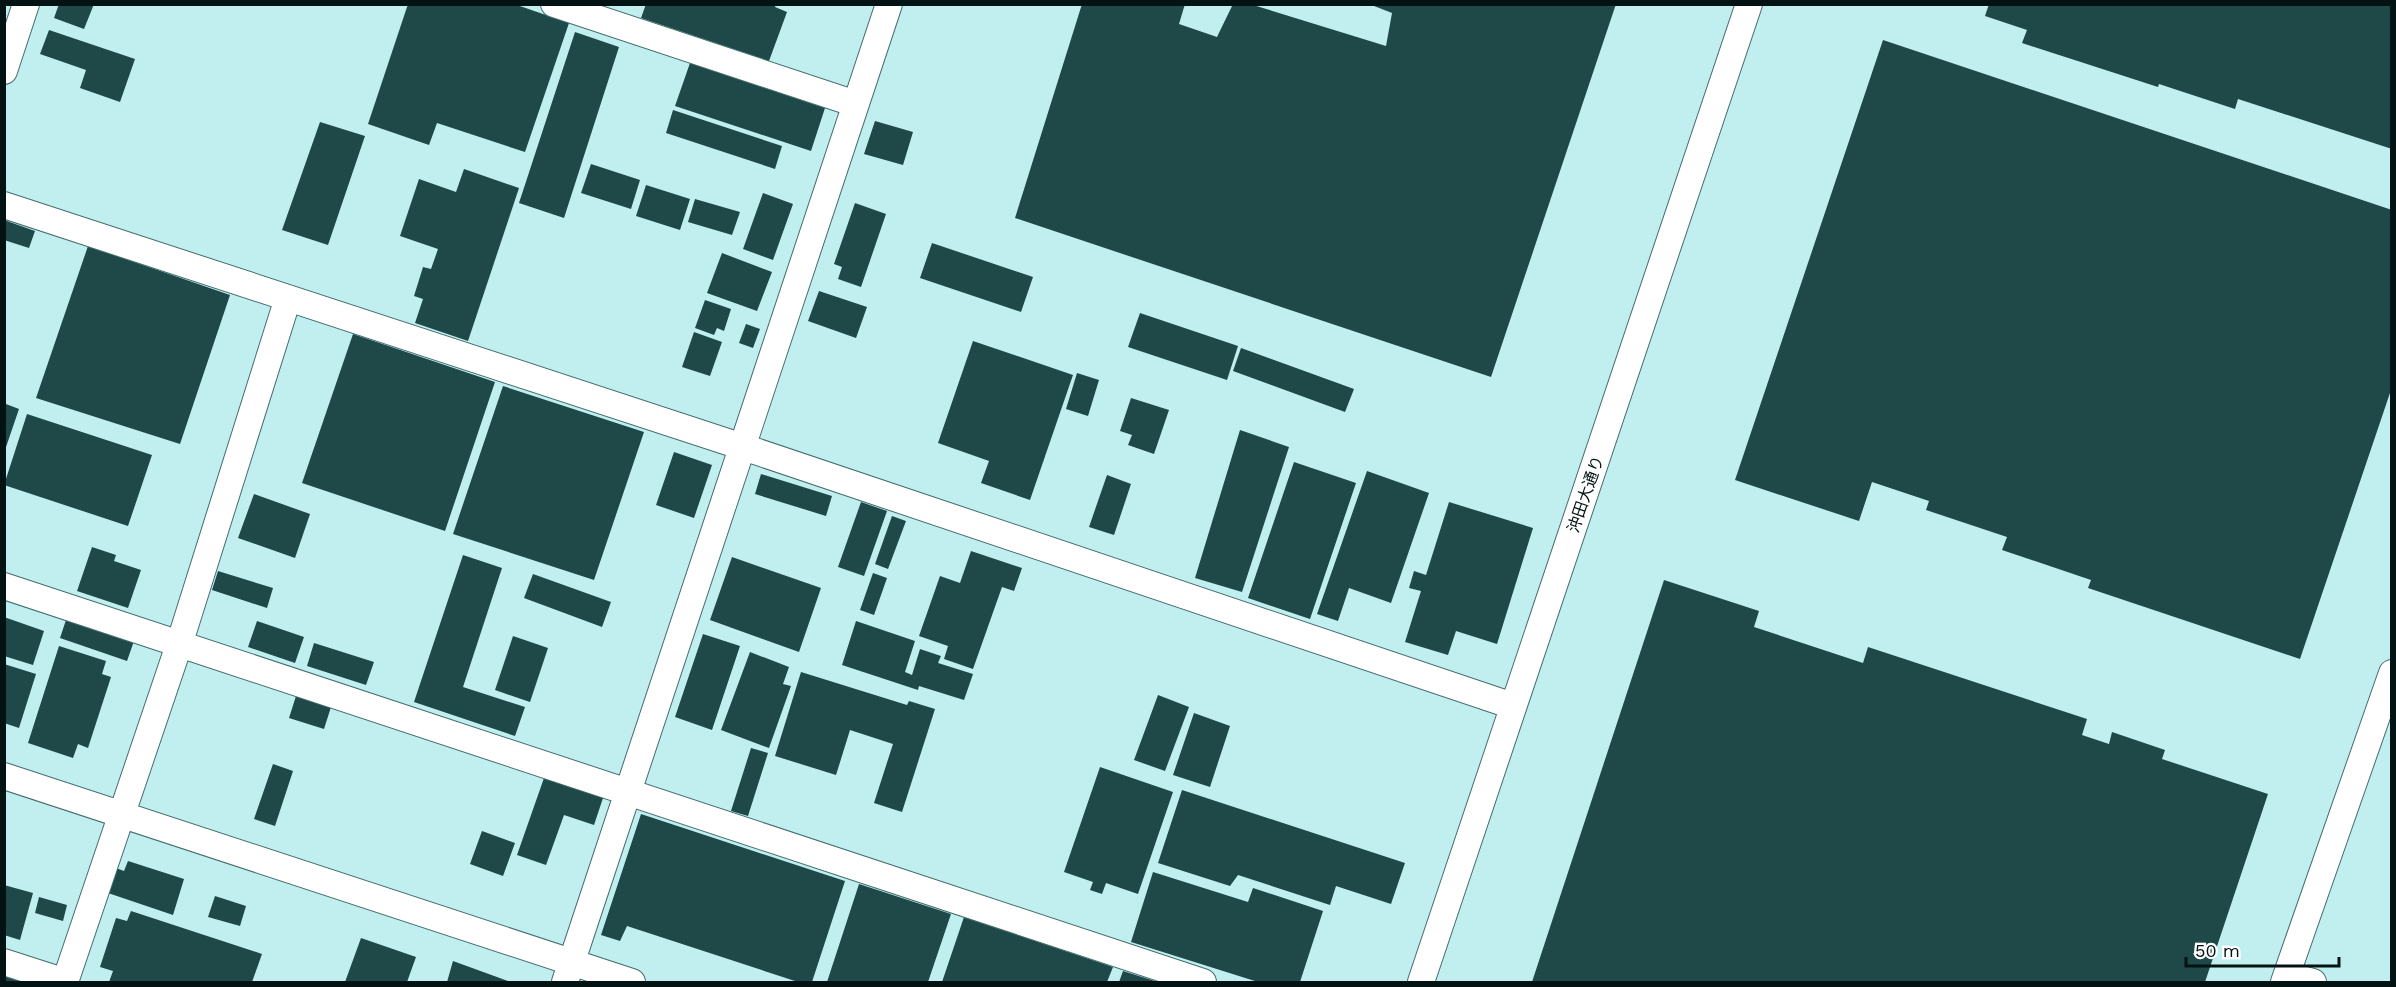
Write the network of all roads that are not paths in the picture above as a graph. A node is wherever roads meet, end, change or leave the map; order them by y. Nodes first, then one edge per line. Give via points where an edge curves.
1 (26, 4) edge
2 (554, 4) edge
3 (889, 4) edge
4 (1749, 4) edge
5 (4, 71) edge
6 (856, 104) junction
7 (4, 205) edge
8 (288, 298) junction
9 (743, 447) junction
10 (4, 586) edge
11 (178, 645) junction
12 (2391, 673) edge
13 (1513, 706) junction
14 (4, 776) edge
15 (628, 791) junction
16 (122, 815) junction
17 (4, 962) edge
18 (568, 972) edge
19 (2286, 979) edge
20 (66, 982) edge
21 (632, 982) edge
22 (1203, 982) edge
23 (1421, 982) edge
24 (2313, 982) edge

1 - 5 street
2 - 6 street
3 - 6 street
4 - 13 street, 沖田大通り
6 - 9 street
7 - 8 street
8 - 9 street
8 - 11 street
9 - 13 street
9 - 15 street
10 - 11 street
11 - 15 street
11 - 16 street
12 - 19 street
13 - 23 street, 沖田大通り
14 - 16 street
15 - 18 street
15 - 22 street
16 - 18 street
16 - 20 street
17 - 20 street
18 - 21 street
19 - 24 street

